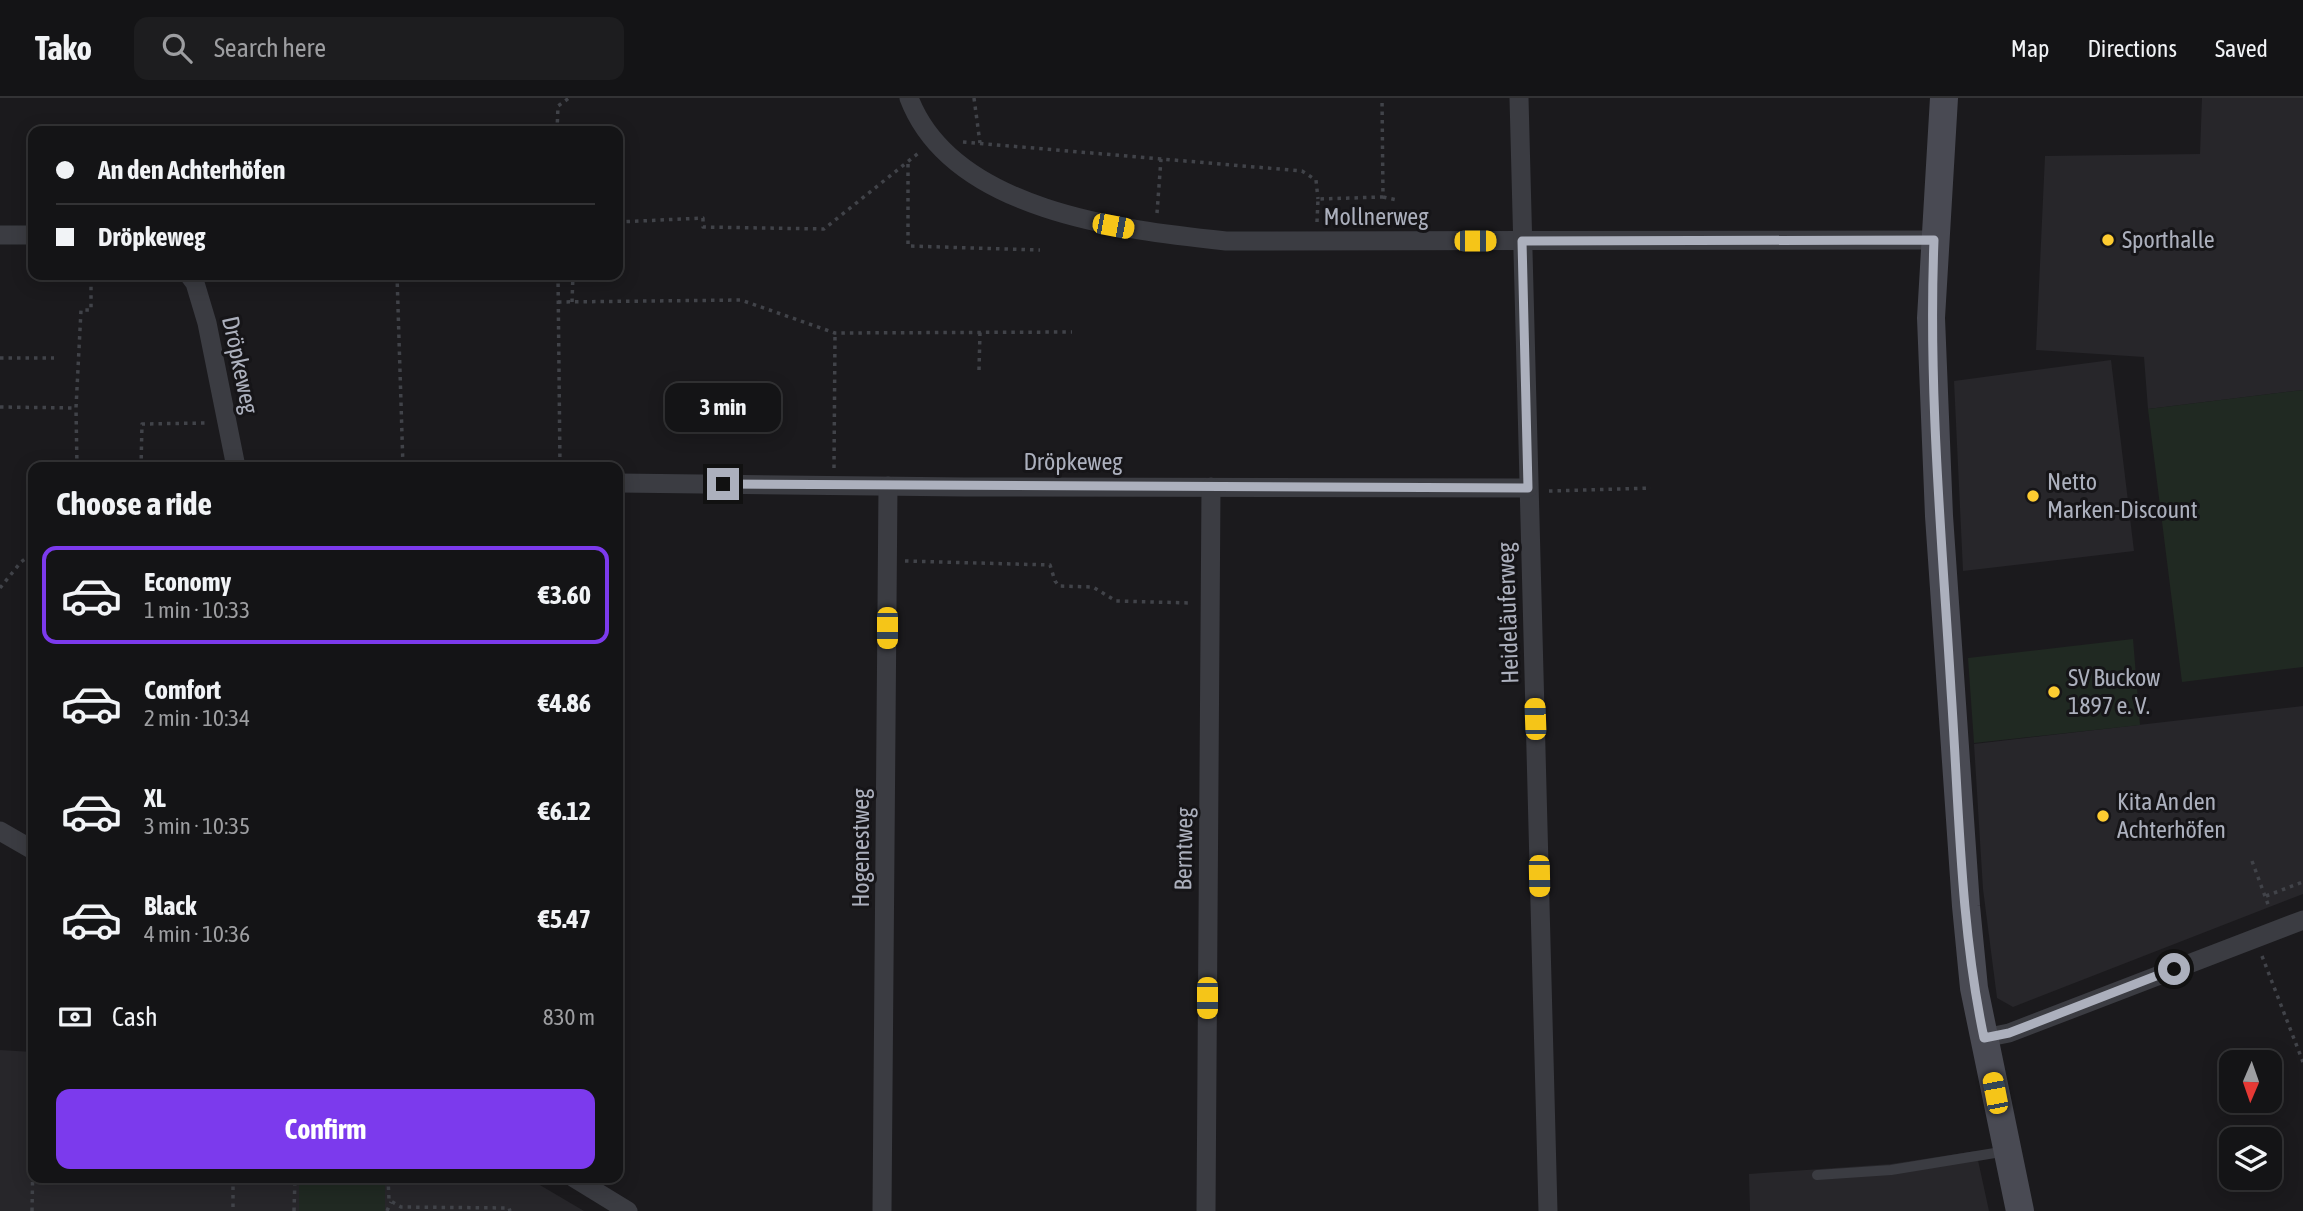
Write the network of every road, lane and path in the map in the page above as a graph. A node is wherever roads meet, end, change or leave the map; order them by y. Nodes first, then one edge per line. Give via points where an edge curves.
1 (569, 98) edge
2 (909, 98) edge
3 (974, 98) edge
4 (1382, 98) edge
5 (1519, 98) edge
6 (1944, 98) edge
7 (557, 126) edge
8 (961, 142) dead end
9 (980, 143) junction
10 (923, 150) dead end
11 (1161, 159) junction
12 (908, 164) junction
13 (1383, 197) junction
14 (1318, 199) junction
15 (1397, 200) dead end
16 (1157, 221) dead end
17 (623, 222) edge
18 (1317, 228) dead end
19 (0, 235) edge
20 (28, 235) edge
21 (1934, 240) junction
22 (1522, 241) junction
23 (1040, 250) dead end
24 (91, 280) edge
25 (193, 280) edge
26 (397, 280) edge
27 (558, 280) edge
28 (573, 280) edge
29 (558, 302) junction
30 (572, 302) junction
31 (835, 332) junction
32 (980, 332) junction
33 (1072, 332) dead end
34 (0, 358) edge
35 (54, 358) dead end
36 (979, 370) dead end
37 (0, 407) edge
38 (76, 408) junction
39 (213, 423) dead end
40 (77, 462) edge
41 (141, 462) edge
42 (235, 462) edge
43 (403, 462) edge
44 (560, 462) edge
45 (834, 470) dead end
46 (623, 483) edge
47 (888, 486) junction
48 (1211, 487) junction
49 (1651, 488) dead end
50 (1538, 490) junction
51 (28, 558) edge
52 (899, 561) dead end
53 (0, 588) edge
54 (1199, 603) dead end
55 (0, 831) edge
56 (28, 847) edge
57 (2252, 861) dead end
58 (2303, 882) edge
59 (2265, 897) junction
60 (2269, 906) dead end
61 (2303, 920) edge
62 (2261, 954) dead end
63 (1984, 1038) junction
64 (2303, 1062) edge
65 (2007, 1151) junction
66 (1817, 1175) dead end
67 (33, 1183) edge
68 (233, 1183) edge
69 (295, 1183) edge
70 (388, 1183) edge
71 (582, 1183) edge
72 (391, 1202) dead end
73 (432, 1209) edge
74 (472, 1210) edge
75 (32, 1211) edge
76 (233, 1211) edge
77 (294, 1211) edge
78 (387, 1211) edge
79 (510, 1211) edge
80 (628, 1211) edge
81 (882, 1211) edge
82 (1206, 1211) edge
83 (1548, 1211) edge
84 (2020, 1211) edge

1 - 7 path via 558,106
2 - 22 street, Mollnerweg via 919,121 955,163 1030,201 1099,223 1226,241
3 - 9 path
4 - 13 path
5 - 22 street, Heideläuferweg
6 - 21 main road
8 - 9 path
9 - 11 path
10 - 12 path
11 - 14 path via 1302,171 1316,180
11 - 16 path
12 - 17 path via 824,229 703,228 704,218
12 - 23 path via 908,246
13 - 14 path
13 - 15 path
14 - 18 path
19 - 20 street
21 - 22 street, Mollnerweg
21 - 63 main road via 1931,318 1936,478 1966,906
22 - 50 street, Heideläuferweg
24 - 38 path via 91,310 80,310
25 - 42 street, Dröpkeweg via 207,323
26 - 43 path
27 - 29 path
28 - 30 path
29 - 30 path
29 - 44 path
30 - 31 path via 741,300
31 - 32 path
31 - 45 path
32 - 33 path
32 - 36 path
34 - 35 path
37 - 38 path
38 - 40 path
39 - 41 path via 142,424
46 - 47 street, Dröpkeweg
47 - 48 street, Dröpkeweg
47 - 81 street, Hogenestweg
48 - 50 street, Dröpkeweg
48 - 82 street, Berntweg
49 - 50 path
50 - 83 street, Heideläuferweg
51 - 53 path
52 - 54 path via 1050,565 1059,586 1093,587 1116,601
55 - 56 street
57 - 59 path
58 - 59 path
59 - 60 path
61 - 63 street via 2009,1033
62 - 64 path
63 - 65 main road
65 - 66 lane via 1891,1170
65 - 84 main road
67 - 75 path
68 - 76 path
69 - 77 path
70 - 73 path via 388,1197 395,1205
71 - 80 street
72 - 78 path
73 - 74 path
74 - 79 path

